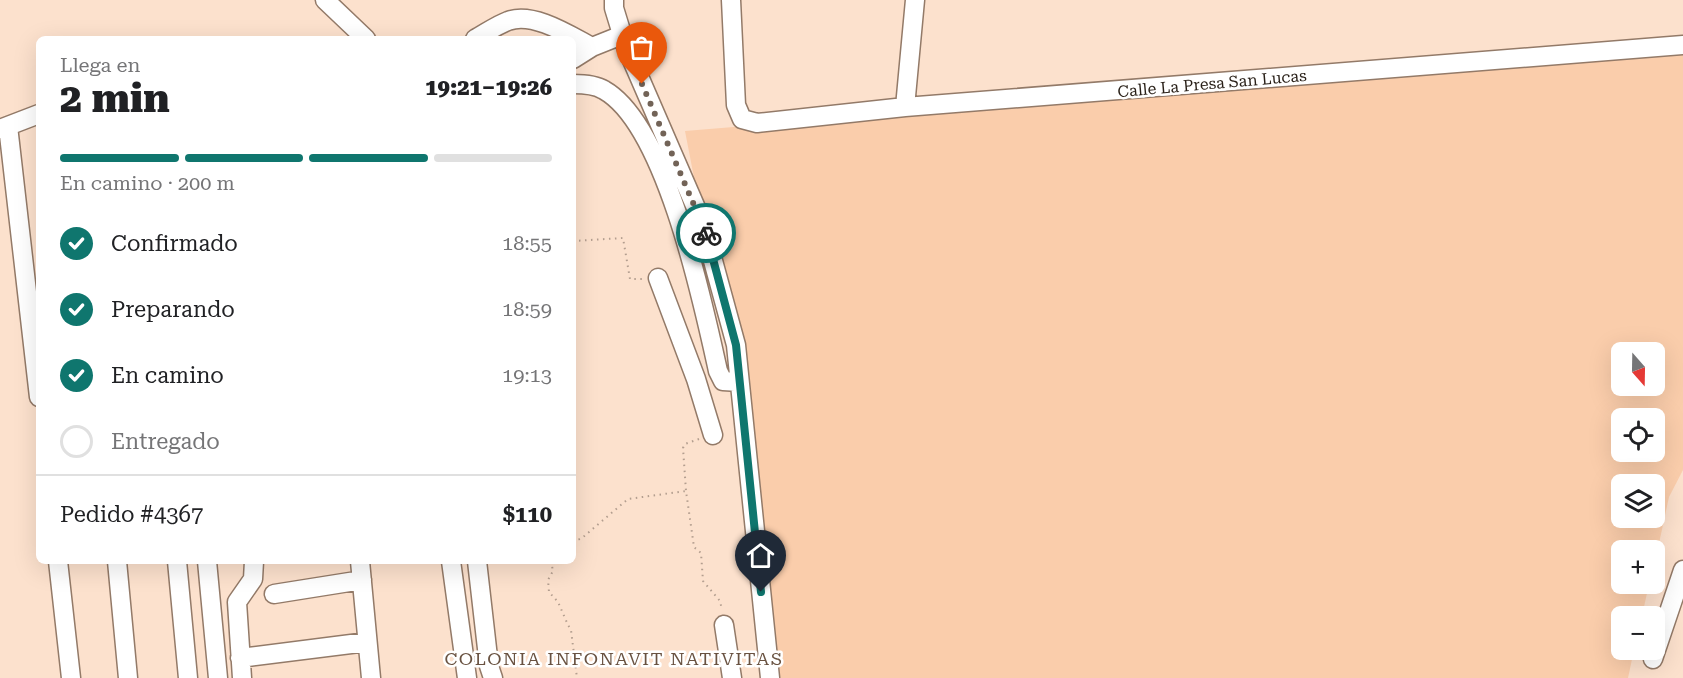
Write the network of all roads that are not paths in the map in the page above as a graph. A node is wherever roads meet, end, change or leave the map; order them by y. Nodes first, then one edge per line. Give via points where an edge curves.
1 (325, 0) edge
2 (614, 0) edge
3 (731, 0) edge
4 (915, 0) edge
5 (622, 35) junction
6 (363, 36) edge
7 (481, 36) edge
8 (571, 36) edge
9 (576, 38) edge
10 (1683, 45) edge
11 (592, 46) junction
12 (576, 57) edge
13 (576, 85) edge
14 (905, 107) junction
15 (36, 115) edge
16 (4, 127) edge
17 (658, 278) road end
18 (36, 374) edge
19 (696, 379) junction
20 (731, 381) junction
21 (713, 435) road end
22 (58, 564) edge
23 (117, 564) edge
24 (177, 564) edge
25 (207, 564) edge
26 (254, 564) edge
27 (360, 564) edge
28 (452, 564) edge
29 (477, 564) edge
30 (1683, 570) edge
31 (362, 580) junction
32 (274, 594) dead end
33 (1665, 623) edge
34 (724, 625) road end
35 (367, 642) junction
36 (240, 658) junction
37 (71, 678) edge
38 (128, 678) edge
39 (188, 678) edge
40 (218, 678) edge
41 (242, 678) edge
42 (371, 678) edge
43 (467, 678) edge
44 (493, 678) edge
45 (732, 678) edge
46 (770, 678) edge

1 - 6 street
2 - 5 street
3 - 14 street, Calle La Presa San Lucas via 736,105 742,118 757,123
4 - 14 street
5 - 11 street
5 - 20 street via 704,224 736,345
7 - 8 street via 511,20 524,19 544,23
9 - 11 street
10 - 14 street, Calle La Presa San Lucas
11 - 12 street
13 - 20 street via 604,90 614,98 626,108 649,145 686,238 718,371
15 - 16 street
16 - 18 street
17 - 19 street
19 - 20 street
19 - 21 street
20 - 46 street
22 - 37 street
23 - 38 street
24 - 39 street
25 - 40 street
26 - 36 street via 253,579 237,602
27 - 31 street
28 - 43 street
29 - 44 street
30 - 33 street
31 - 32 street
31 - 35 street
34 - 45 street
35 - 36 street
35 - 42 street
36 - 41 street

